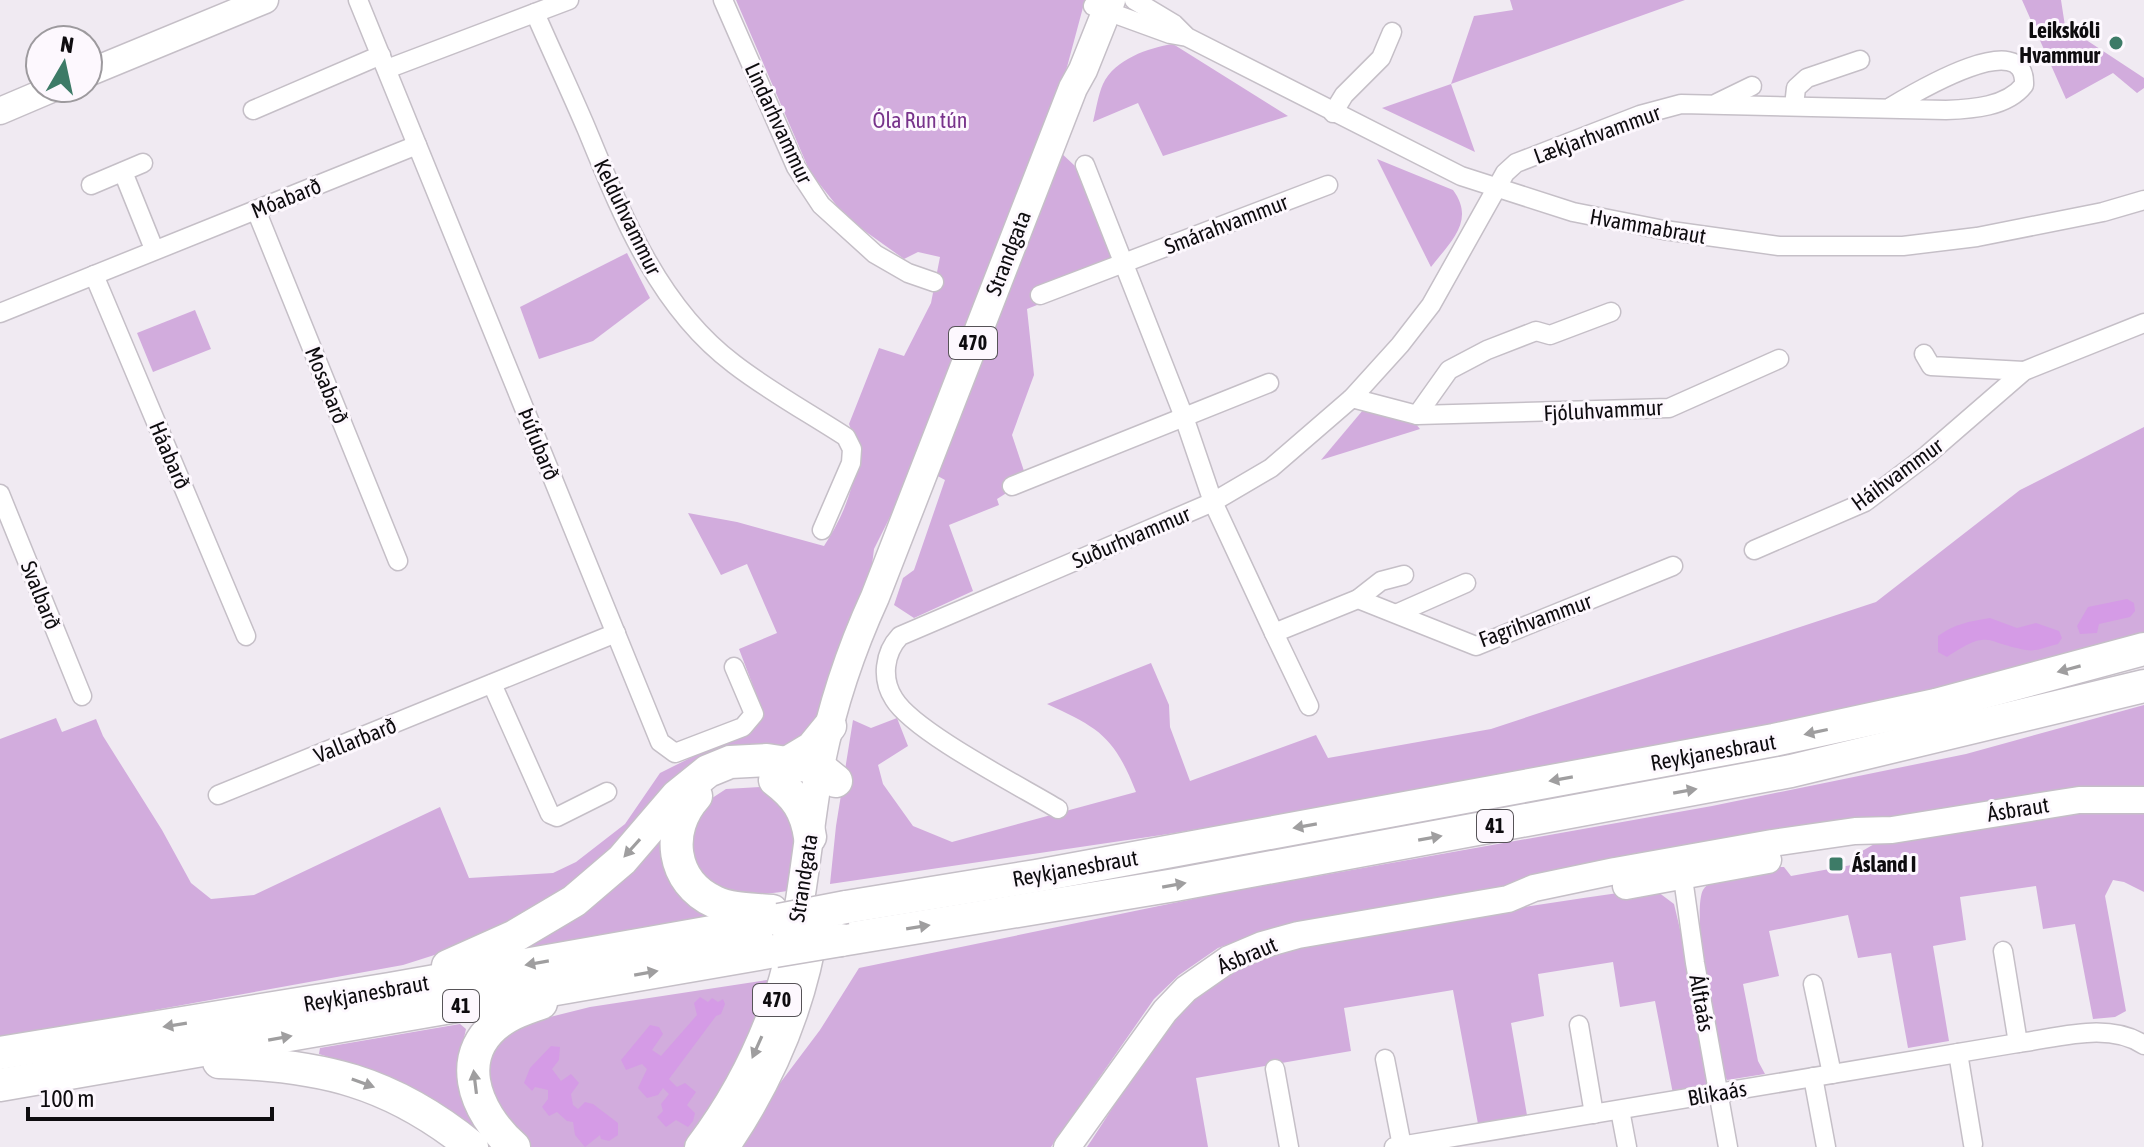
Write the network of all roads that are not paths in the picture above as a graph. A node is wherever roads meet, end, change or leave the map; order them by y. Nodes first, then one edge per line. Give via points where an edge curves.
1 (265, 0) edge
2 (358, 0) edge
3 (569, 0) edge
4 (723, 0) edge
5 (1134, 0) edge
6 (1101, 4) edge
7 (535, 13) junction
8 (1392, 32) dead end
9 (1187, 37) junction
10 (1860, 60) dead end
11 (384, 62) junction
12 (104, 66) edge
13 (1752, 86) dead end
14 (24, 101) edge
15 (1711, 105) junction
16 (1794, 106) junction
17 (1889, 108) junction
18 (253, 110) dead end
19 (0, 111) edge
20 (1333, 113) junction
21 (417, 145) junction
22 (143, 163) dead end
23 (1085, 165) dead end
24 (123, 172) junction
25 (91, 185) dead end
26 (1328, 185) dead end
27 (1496, 189) junction
28 (2144, 200) edge
29 (256, 210) junction
30 (154, 249) junction
31 (1123, 263) junction
32 (94, 275) junction
33 (934, 282) dead end
34 (1040, 295) dead end
35 (1611, 312) dead end
36 (0, 313) edge
37 (2144, 323) edge
38 (1924, 354) dead end
39 (1779, 359) dead end
40 (2024, 371) junction
41 (1269, 383) dead end
42 (1352, 398) junction
43 (1417, 415) junction
44 (1184, 417) junction
45 (1012, 486) dead end
46 (0, 494) edge
47 (1213, 502) junction
48 (822, 530) dead end
49 (1754, 550) dead end
50 (398, 561) dead end
51 (1673, 566) dead end
52 (1404, 575) dead end
53 (1466, 583) dead end
54 (875, 597) junction
55 (1358, 599) junction
56 (1398, 613) junction
57 (616, 633) junction
58 (1274, 633) junction
59 (246, 636) dead end
60 (2144, 649) edge
61 (734, 667) dead end
62 (492, 684) junction
63 (2144, 686) edge
64 (82, 696) dead end
65 (1309, 706) dead end
66 (830, 726) junction
67 (781, 772) junction
68 (824, 779) junction
69 (607, 792) dead end
70 (218, 795) dead end
71 (2144, 800) edge
72 (1058, 809) dead end
73 (810, 837) junction
74 (1682, 867) junction
75 (790, 915) junction
76 (2003, 951) dead end
77 (608, 980) junction
78 (1813, 984) dead end
79 (390, 989) junction
80 (1579, 1025) dead end
81 (2018, 1043) junction
82 (2144, 1045) edge
83 (0, 1053) edge
84 (1958, 1053) junction
85 (1385, 1059) dead end
86 (148, 1061) junction
87 (1275, 1069) dead end
88 (1823, 1076) junction
89 (0, 1085) edge
90 (1719, 1093) junction
91 (1620, 1110) junction
92 (1594, 1114) junction
93 (1478, 1140) edge
94 (1973, 1144) dead end
95 (1398, 1146) edge
96 (472, 1147) edge
97 (514, 1147) edge
98 (699, 1147) edge
99 (725, 1147) edge
100 (1067, 1147) edge
101 (1289, 1147) edge
102 (1627, 1147) edge
103 (1728, 1147) edge
104 (1826, 1147) edge

1 - 12 street
2 - 11 street, Þúfubarð
3 - 7 street
4 - 33 street, Lindarhvammur via 796,167 821,205 875,254
5 - 9 street, Hvammabraut
6 - 9 street, Hvammabraut
6 - 54 main road, Strandgata / 470
7 - 11 street
7 - 48 street, Kelduhvammur via 617,201 662,286 733,364 846,437 851,463
8 - 20 street via 1385,51
9 - 20 street, Hvammabraut
10 - 16 street via 1807,78 1796,88
11 - 18 street
11 - 21 street, Þúfubarð
13 - 15 street, Lækjarhvammur
14 - 19 street
15 - 16 street, Lækjarhvammur
15 - 27 street, Lækjarhvammur via 1681,104 1640,115 1516,163
16 - 17 street, Lækjarhvammur
17 - 17 street, Lækjarhvammur via 1988,105 2019,92 2025,77 2018,64 1996,60 1924,87
20 - 27 street, Hvammabraut
21 - 29 street, Móabarð
21 - 57 street, Þúfubarð
22 - 24 street
23 - 31 street
24 - 25 street
24 - 30 street
26 - 31 street, Smárahvammur
27 - 28 street, Hvammabraut via 1573,212 1675,232 1779,246 1837,247 1977,237
27 - 42 street, Suðurhvammur via 1431,305
29 - 30 street, Móabarð
29 - 50 street, Mosabarð
30 - 32 street, Móabarð
31 - 34 street, Smárahvammur
31 - 44 street
32 - 36 street, Móabarð
32 - 59 street, Háabarð
35 - 43 street via 1550,335 1536,331 1449,370
37 - 40 street, Háihvammur
38 - 40 street, Háihvammur via 1931,366
39 - 43 street, Fjóluhvammur via 1669,408
40 - 49 street, Háihvammur via 1865,502
41 - 44 street
42 - 43 street, Fjóluhvammur
42 - 47 street, Suðurhvammur via 1271,468
44 - 45 street
44 - 47 street
46 - 64 street, Svalbarð
47 - 58 street
47 - 72 street, Suðurhvammur via 908,632 892,646 886,668 897,703 927,730
51 - 56 street, Fagrihvammur via 1476,646
52 - 55 street via 1381,581
53 - 56 street
54 - 66 main road, Strandgata / 470 via 854,644
54 - 68 main road, Strandgata / 470 via 852,704
55 - 56 street, Fagrihvammur
55 - 58 street
57 - 61 street, Þúfubarð via 660,742 675,753 743,727 754,714
57 - 62 street, Vallarbarð
58 - 65 street
60 -> 75 highway, Reykjanesbraut / 41, bridge via 1936,705 1774,740 1036,876
62 - 69 street via 550,814 566,814
62 - 70 street, Vallarbarð
77 -> 63 highway, Reykjanesbraut / 41, bridge via 1175,885 1791,771
66 - 67 highway
66 - 68 main road, Strandgata / 470
67 - 68 highway
67 - 73 highway via 805,814
67 - 75 highway via 736,777 702,790 682,814 676,848 685,877 701,894 724,905
67 -> 79 highway via 740,761 708,771 574,901 515,936
68 - 73 main road, Strandgata / 470
68 - 99 main road, Strandgata / 470 via 810,957 768,1073
71 - 74 street, Ásbraut via 2079,800
73 -> 98 main road, Strandgata / 470 via 778,997 734,1096
74 - 90 street, Álftaás
74 - 100 street, Ásbraut via 1535,900 1508,899 1298,935 1229,959 1165,1011
75 -> 79 highway, Reykjanesbraut / 41
76 - 81 street
86 -> 77 highway, Reykjanesbraut / 41
97 -> 77 highway via 486,1117 479,1101 473,1072 480,1047 507,1017
78 - 88 street
79 -> 83 highway, Reykjanesbraut / 41
80 - 92 street
81 - 82 street, Blikaás via 2112,1031
81 - 84 street, Blikaás
84 - 88 street, Blikaás
84 - 94 street
85 - 95 street, Blikaás
86 - 89 highway, Reykjanesbraut / 41
86 -> 96 highway via 279,1065 344,1076 408,1103
87 - 101 street
88 - 90 street, Blikaás
88 - 104 street
90 - 91 street, Blikaás
90 - 103 street, Álftaás
91 - 92 street, Blikaás
91 - 102 street
92 - 93 street, Blikaás
93 - 95 street, Blikaás

